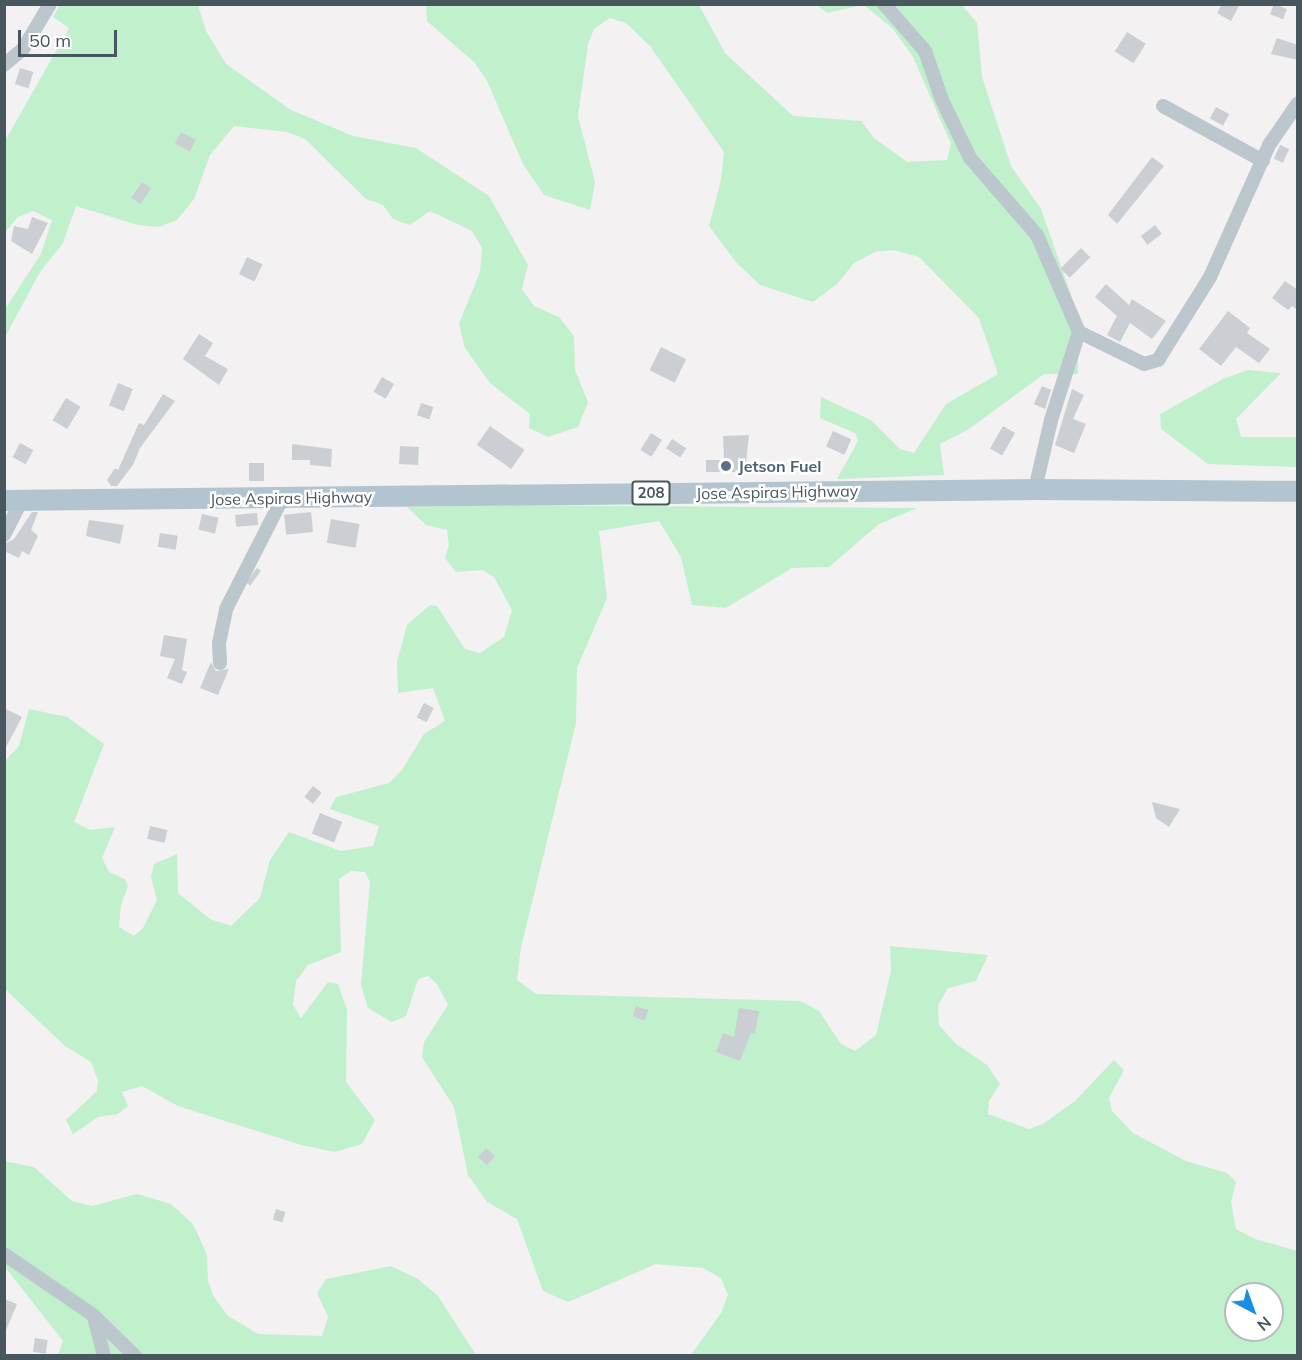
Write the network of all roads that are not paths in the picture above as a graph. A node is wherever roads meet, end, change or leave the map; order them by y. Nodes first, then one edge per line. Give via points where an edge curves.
1 (50, 4) edge
2 (884, 4) edge
3 (4, 65) edge
4 (1298, 103) edge
5 (1162, 106) dead end
6 (1263, 161) junction
7 (1079, 332) junction
8 (1035, 489) junction
9 (1298, 491) edge
10 (282, 499) junction
11 (13, 500) edge
12 (4, 535) edge
13 (220, 663) dead end
14 (4, 1254) edge
15 (93, 1315) junction
16 (104, 1356) edge
17 (135, 1356) edge

1 - 3 street via 23,49
2 - 7 street via 925,51 942,100 970,158 1037,235
4 - 6 street
5 - 6 street
6 - 7 street via 1210,277 1156,361 1144,364
7 - 8 street via 1051,420
8 - 9 main road, Jose Aspiras Highway / 208
8 - 10 main road, Jose Aspiras Highway / 208
10 - 11 main road, Jose Aspiras Highway / 208
10 - 13 street via 226,609 219,643
11 - 12 street
14 - 15 street
15 - 16 street
15 - 17 street

